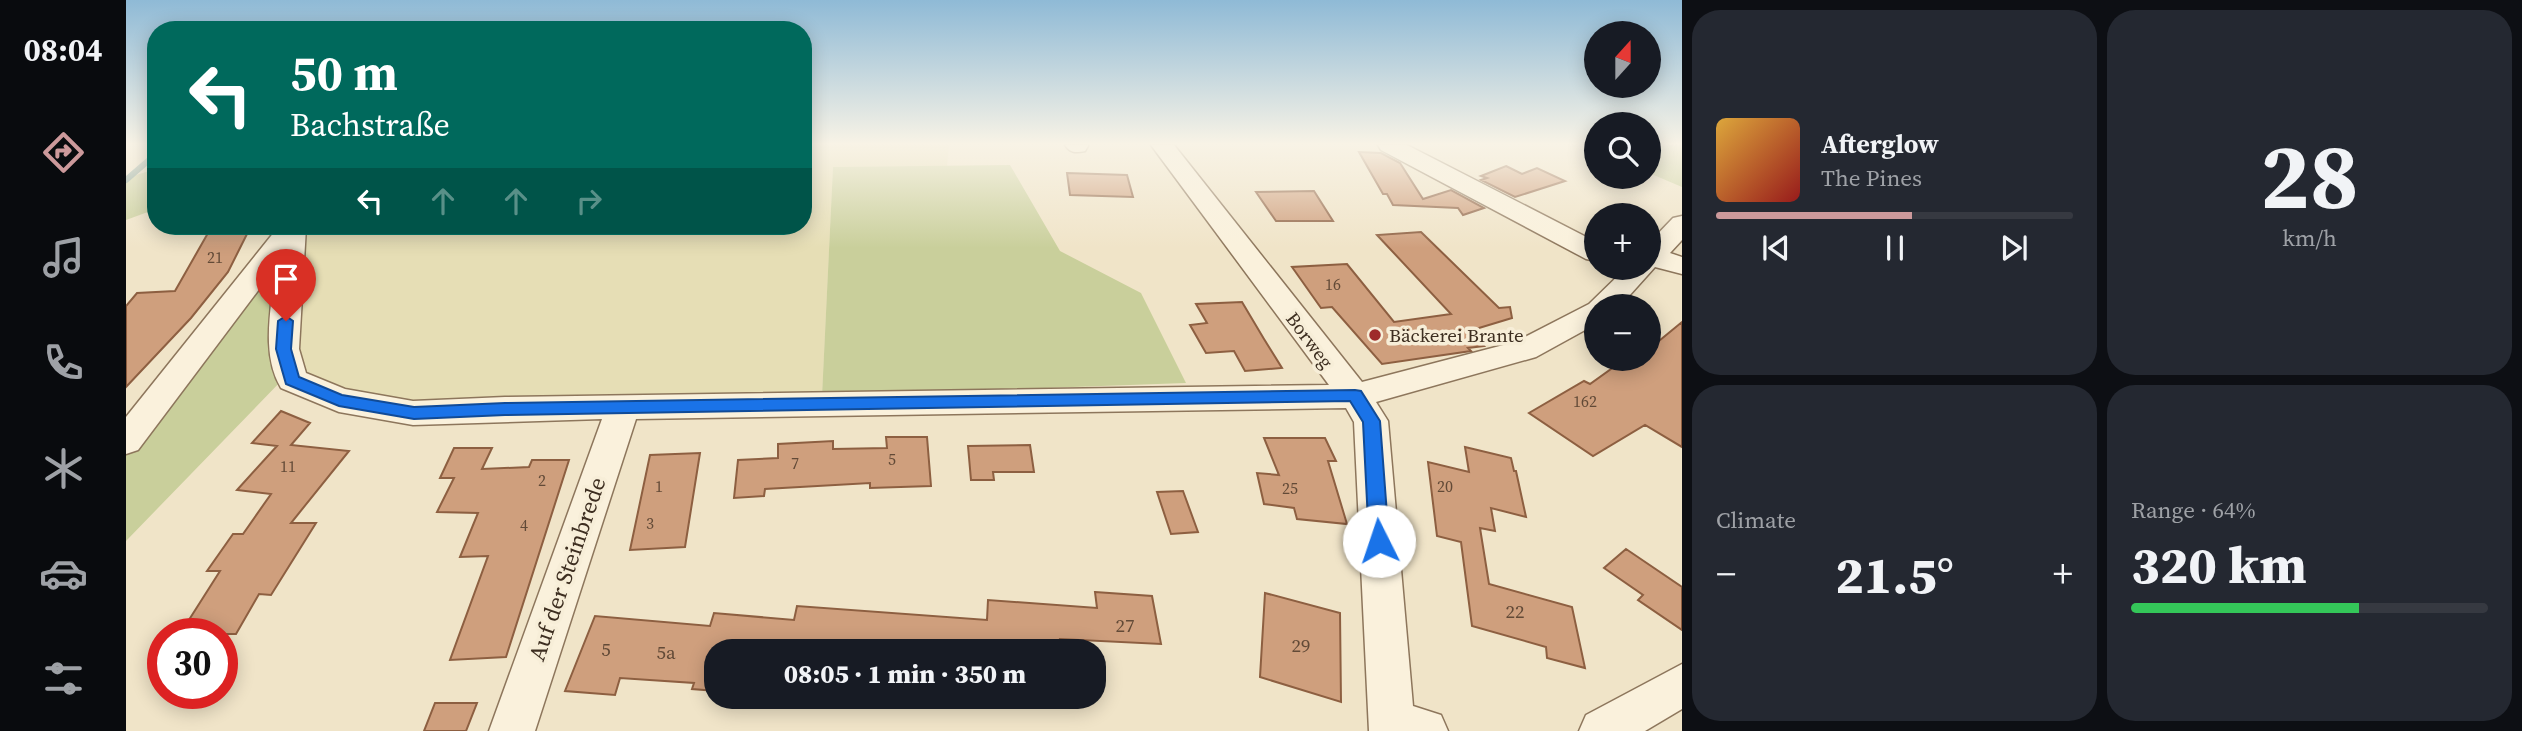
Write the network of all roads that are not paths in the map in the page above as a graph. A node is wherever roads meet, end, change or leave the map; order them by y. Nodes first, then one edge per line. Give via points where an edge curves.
1 (1188, 179) edge
2 (1454, 179) edge
3 (1682, 223) edge
4 (286, 235) edge
5 (292, 235) edge
6 (1661, 246) edge
7 (1584, 247) edge
8 (1661, 265) edge
9 (1682, 266) edge
10 (1628, 280) edge
11 (1615, 294) edge
12 (1584, 318) edge
13 (1355, 396) junction
14 (623, 408) junction
15 (126, 441) edge
16 (1682, 685) edge
17 (1403, 729) edge
18 (512, 731) edge
19 (1602, 731) edge

1 - 13 street, Borweg
2 - 7 street
3 - 6 street
4 - 15 street
5 - 14 street via 284,349 292,380 339,400 414,413
8 - 9 street
10 - 11 street
12 - 13 street via 1525,350
13 - 14 street
13 - 17 street, Borweg via 1371,421
14 - 18 street, Auf der Steinbrede
16 - 19 street

